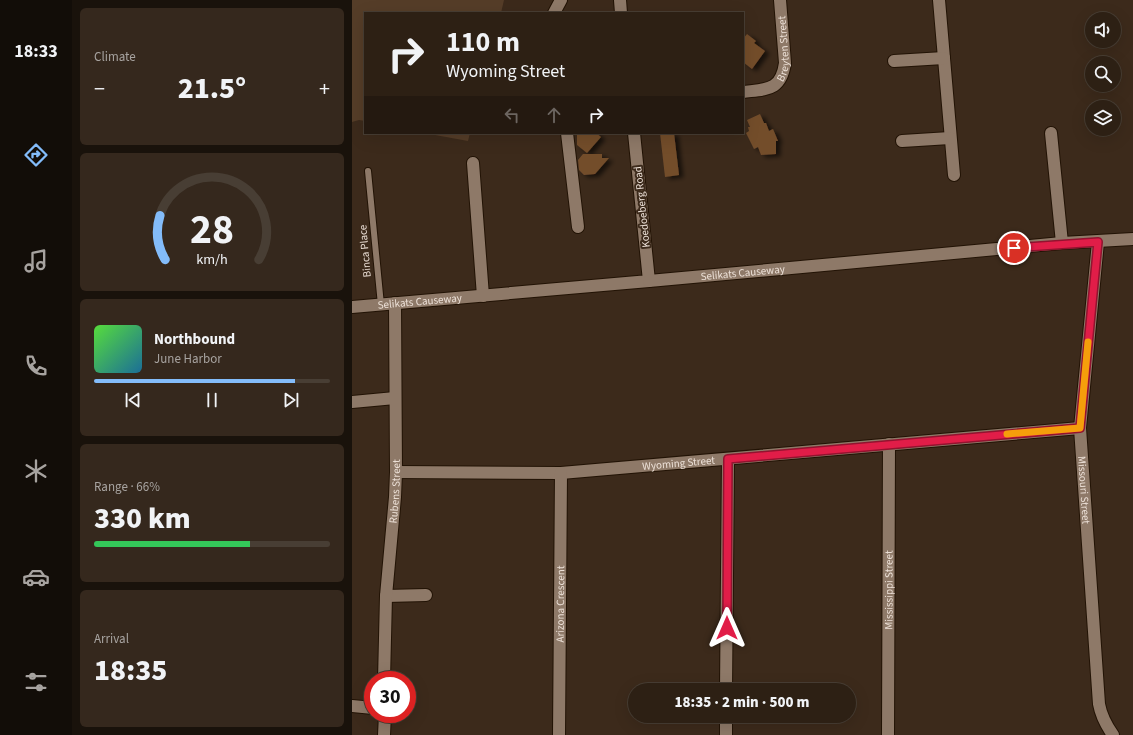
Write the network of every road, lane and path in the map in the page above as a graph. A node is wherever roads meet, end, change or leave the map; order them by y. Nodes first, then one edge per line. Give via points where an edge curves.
1 (561, 0) edge
2 (620, 0) edge
3 (780, 0) edge
4 (939, 0) edge
5 (555, 12) edge
6 (621, 12) edge
7 (944, 58) junction
8 (894, 61) dead end
9 (744, 92) edge
10 (1051, 133) dead end
11 (566, 134) edge
12 (634, 134) edge
13 (950, 138) junction
14 (902, 141) dead end
15 (473, 163) dead end
16 (368, 171) dead end
17 (954, 175) dead end
18 (578, 227) dead end
19 (1133, 239) edge
20 (1098, 242) junction
21 (1062, 243) junction
22 (649, 281) junction
23 (484, 296) junction
24 (395, 303) junction
25 (380, 304) junction
26 (352, 307) edge
27 (395, 398) junction
28 (352, 402) edge
29 (1080, 428) junction
30 (889, 444) junction
31 (728, 459) junction
32 (396, 472) junction
33 (561, 474) junction
34 (426, 595) dead end
35 (386, 596) junction
36 (384, 671) edge
37 (726, 683) edge
38 (352, 706) edge
39 (364, 707) edge
40 (384, 723) edge
41 (726, 723) edge
42 (384, 735) edge
43 (558, 735) edge
44 (726, 735) edge
45 (888, 735) edge
46 (1112, 735) edge

1 - 5 street
2 - 6 street
3 - 9 street, Breyten Street via 785,63 782,78 767,89
4 - 7 street
7 - 8 street
7 - 13 street
10 - 21 street
11 - 18 street
12 - 22 street, Koedoeberg Road
13 - 14 street
13 - 17 street
15 - 23 street
16 - 25 lane, Binca Place
19 - 20 street, Selikats Causeway
20 - 21 street, Selikats Causeway
20 - 29 street, Missouri Street
21 - 22 street, Selikats Causeway
22 - 23 street, Selikats Causeway
23 - 24 street, Selikats Causeway
24 - 25 street, Selikats Causeway
24 - 27 street, Rubens Street
25 - 26 street, Selikats Causeway
27 - 28 street
27 - 32 street, Rubens Street
29 - 30 street, Wyoming Street
29 - 46 street, Missouri Street via 1098,704
30 - 31 street, Wyoming Street
30 - 45 street, Mississippi Street
31 - 33 street, Wyoming Street
31 - 37 street
32 - 33 street, Wyoming Street
32 - 35 street, Rubens Street
33 - 43 street, Arizona Crescent
34 - 35 street
35 - 36 street, Rubens Street
38 - 39 street
40 - 42 street
41 - 44 street

